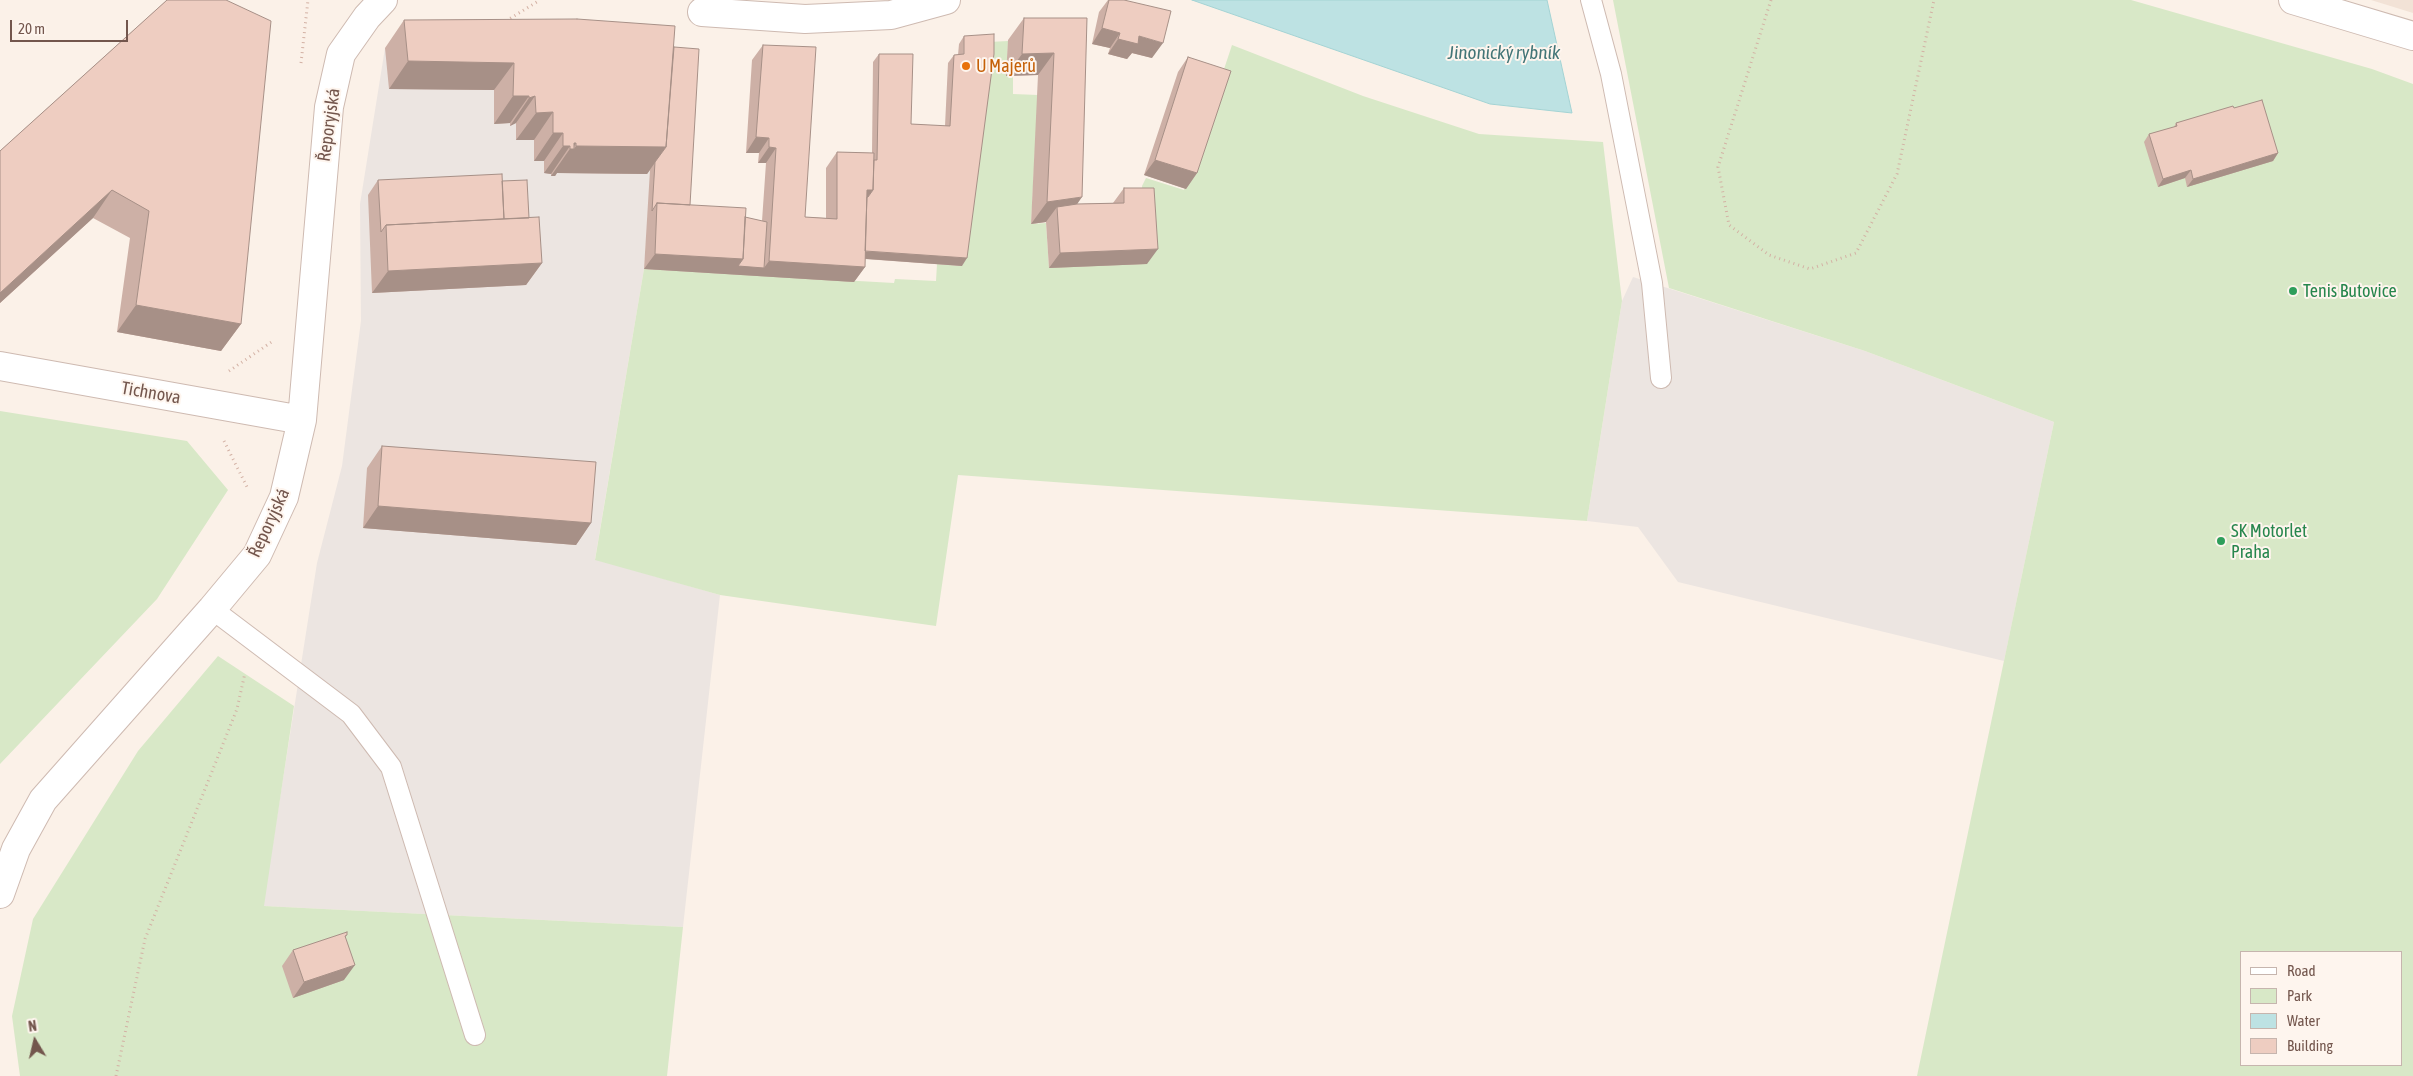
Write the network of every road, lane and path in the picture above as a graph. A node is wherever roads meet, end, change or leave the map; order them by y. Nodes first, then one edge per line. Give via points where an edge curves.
1 (308, 0) edge
2 (540, 0) edge
3 (946, 0) edge
4 (1591, 0) edge
5 (1771, 0) edge
6 (1934, 0) edge
7 (2293, 0) edge
8 (696, 6) edge
9 (375, 8) edge
10 (501, 24) edge
11 (2413, 36) edge
12 (301, 68) dead end
13 (274, 340) dead end
14 (0, 366) edge
15 (227, 373) dead end
16 (1661, 378) dead end
17 (302, 420) junction
18 (212, 609) junction
19 (253, 640) junction
20 (0, 894) edge
21 (476, 1035) dead end
22 (116, 1076) edge

1 - 12 path
2 - 10 path
3 - 8 street via 891,16 805,18
4 - 16 lane via 1611,74 1652,283
5 - 6 path via 1718,167 1729,226 1769,256 1810,269 1856,253 1898,174
7 - 11 street
9 - 17 street, Řeporyjská via 341,54 328,107
13 - 15 path
14 - 17 street, Tichnova
17 - 18 street, Řeporyjská via 284,497 261,547
18 - 19 lane
18 - 20 street, Řeporyjská via 43,800 16,849
19 - 21 lane via 351,714 391,767
19 - 22 path via 237,709 145,939

